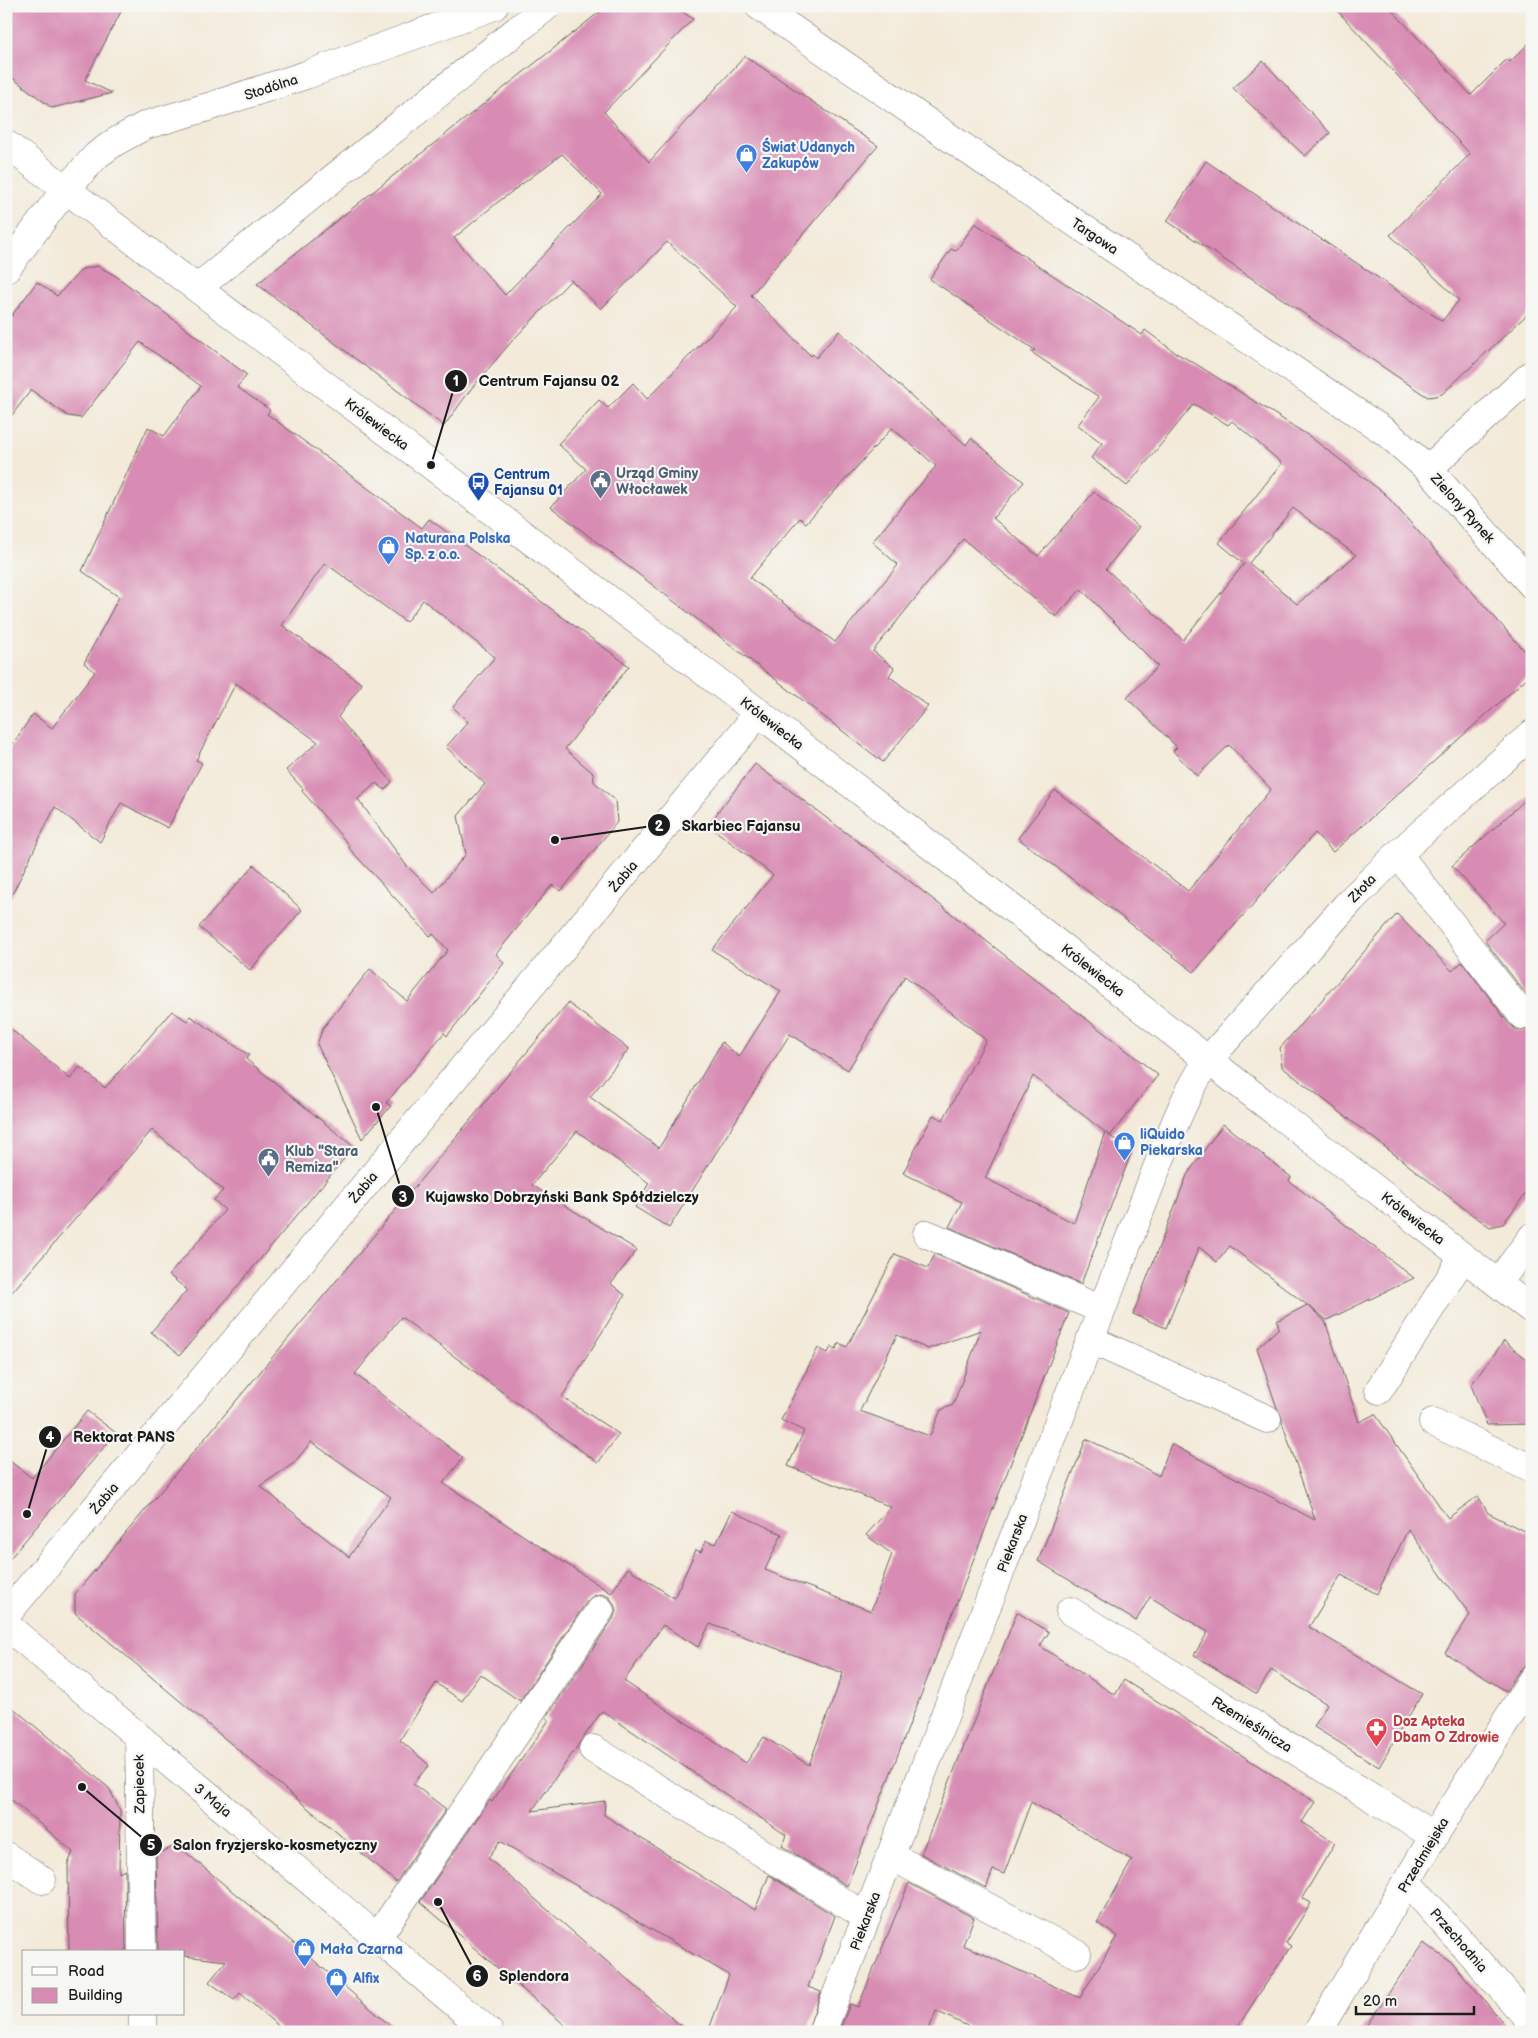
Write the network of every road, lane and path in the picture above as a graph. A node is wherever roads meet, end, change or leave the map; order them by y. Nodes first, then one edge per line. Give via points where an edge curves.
1 (494, 6) edge
2 (547, 6) edge
3 (759, 6) edge
4 (6, 144) edge
5 (65, 190) junction
6 (6, 269) edge
7 (197, 288) junction
8 (1532, 374) edge
9 (1428, 469) junction
10 (1532, 584) edge
11 (759, 713) junction
12 (1532, 734) edge
13 (1398, 854) junction
14 (1522, 1015) dead end
15 (1210, 1059) junction
16 (927, 1234) dead end
17 (1532, 1237) edge
18 (1463, 1257) junction
19 (1498, 1283) junction
20 (1102, 1310) junction
21 (1532, 1310) edge
22 (1091, 1340) junction
23 (1379, 1390) dead end
24 (1267, 1419) dead end
25 (1433, 1422) dead end
26 (1532, 1469) edge
27 (600, 1610) dead end
28 (1070, 1612) dead end
29 (6, 1616) edge
30 (6, 1625) edge
31 (1532, 1680) edge
32 (138, 1737) junction
33 (593, 1749) dead end
34 (1434, 1836) junction
35 (6, 1856) edge
36 (891, 1856) junction
37 (42, 1880) dead end
38 (1407, 1881) junction
39 (867, 1917) junction
40 (377, 1938) junction
41 (142, 1950) edge
42 (1077, 1954) dead end
43 (143, 2016) edge
44 (1532, 2023) edge
45 (143, 2032) edge
46 (489, 2032) edge
47 (822, 2032) edge
48 (1317, 2032) edge

1 - 5 street, Stodólna via 306,75 146,124 97,155
2 - 7 street
3 - 9 street, Targowa via 1387,433
4 - 5 street, Królewiecka
5 - 6 street, Stodólna
5 - 7 street, Królewiecka
7 - 11 street, Królewiecka
8 - 9 street, Zielony Rynek
9 - 10 street, Zielony Rynek
11 - 15 street, Królewiecka
11 - 29 street, Żabia
12 - 13 street, Złota
13 - 14 street
13 - 15 street, Złota via 1351,900
15 - 18 street, Królewiecka
15 - 20 street, Piekarska via 1186,1097
16 - 20 street
17 - 19 street
18 - 19 street, Królewiecka
18 - 23 street
19 - 21 street, Królewiecka
20 - 22 street, Piekarska
22 - 24 street
22 - 36 street, Piekarska
25 - 26 street
27 - 40 street
28 - 34 street, Rzemieślnicza
30 - 32 street, 3 Maja
31 - 34 street, Przedmiejska
32 - 40 street, 3 Maja
32 - 41 street, Zapiecek
33 - 39 street
34 - 38 street, Przedmiejska
35 - 37 street
36 - 39 street, Piekarska
36 - 42 street
38 - 44 street, Przechodnia
38 - 48 street, Przedmiejska
39 - 47 street, Piekarska
40 - 46 street, 3 Maja
43 - 45 street

